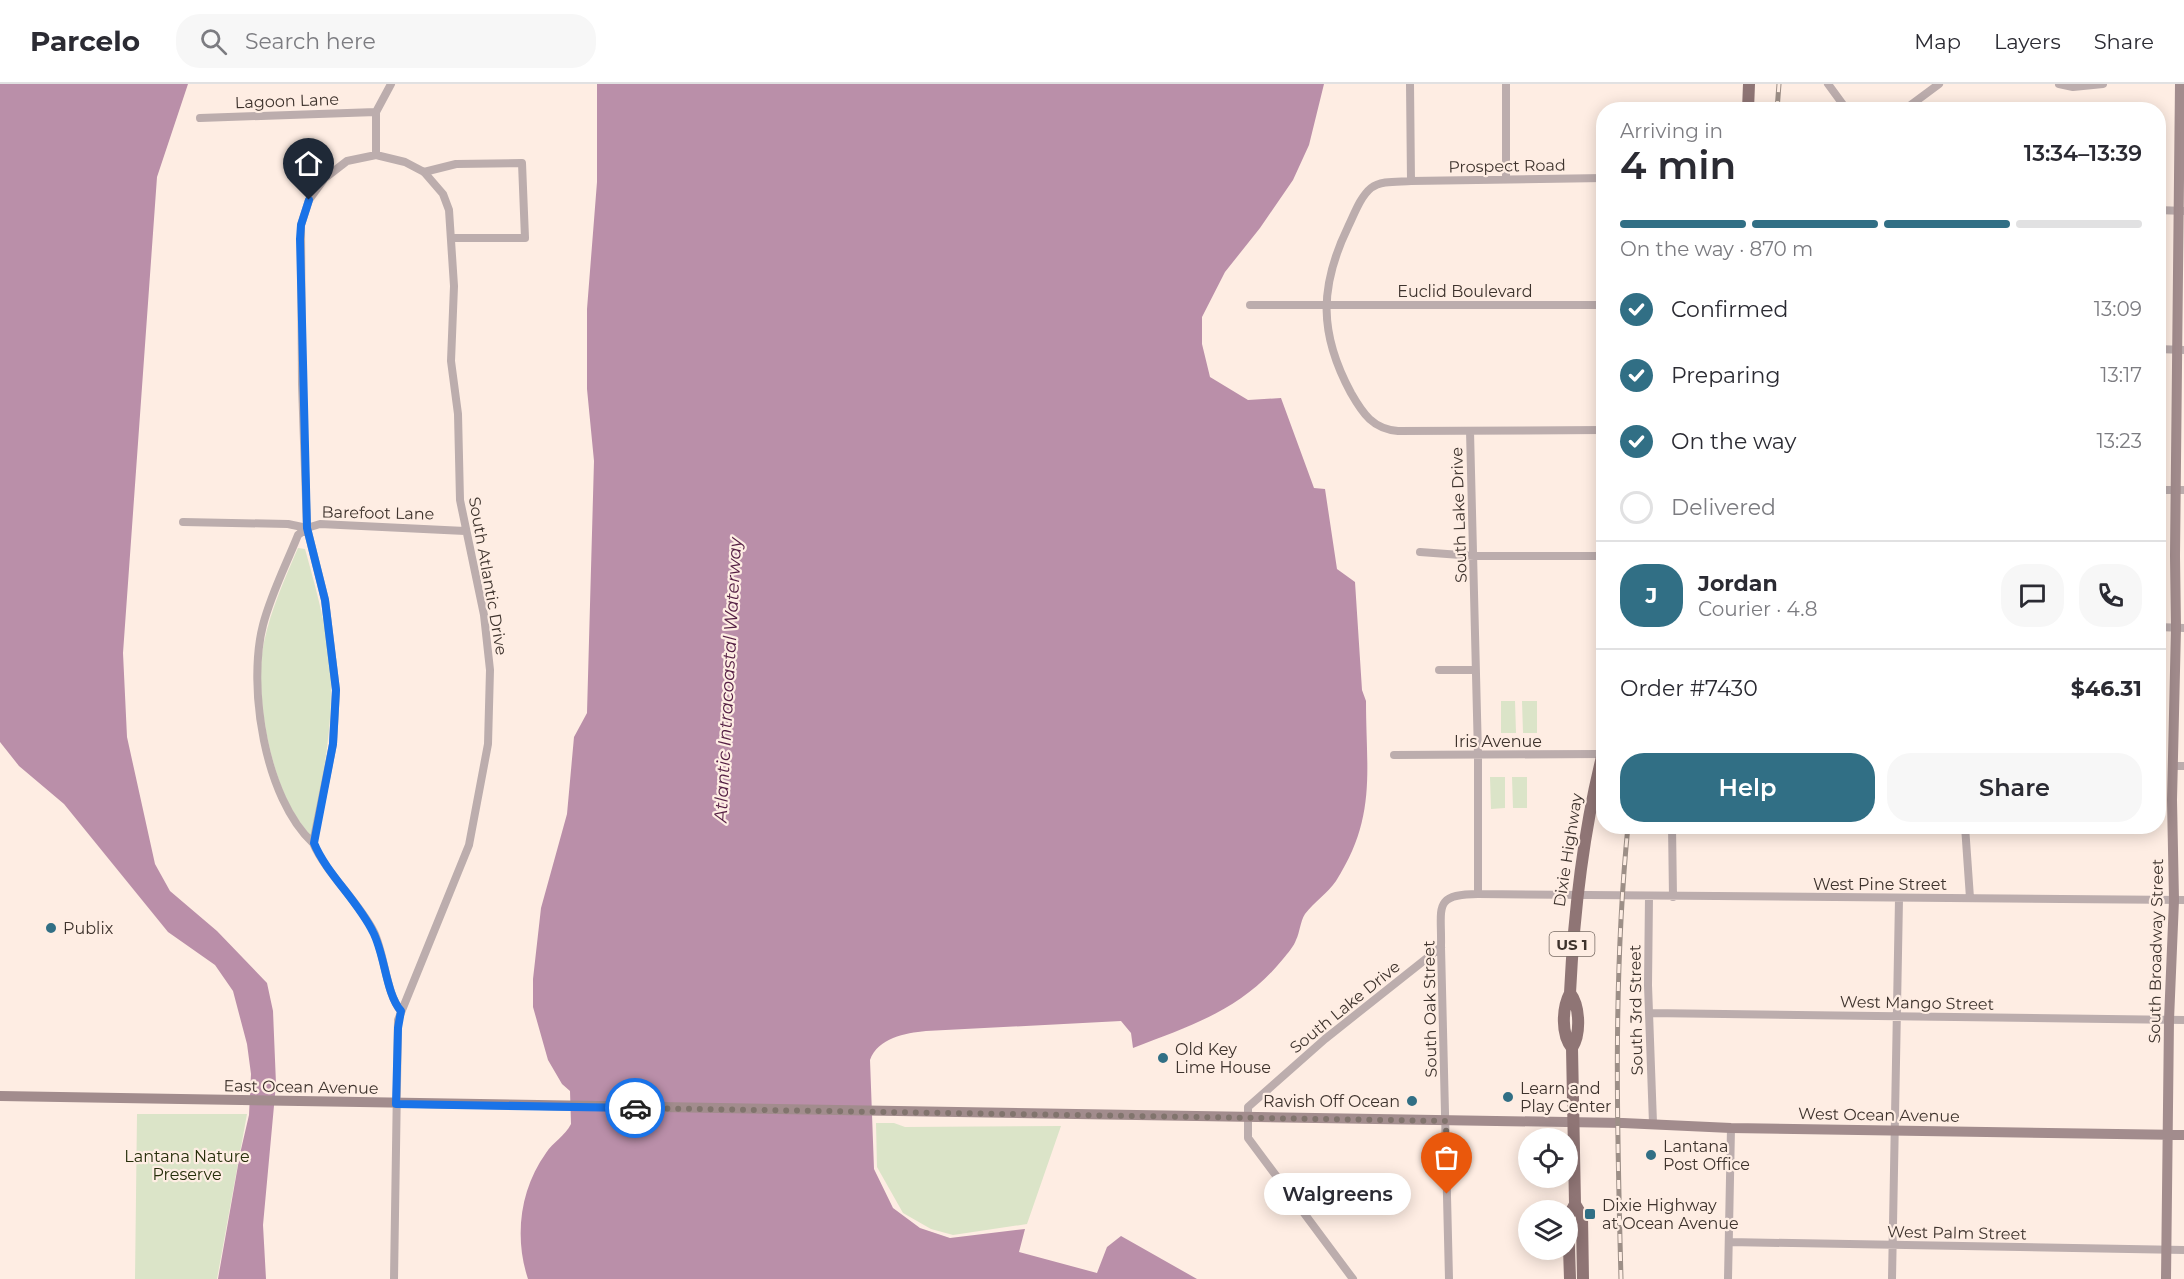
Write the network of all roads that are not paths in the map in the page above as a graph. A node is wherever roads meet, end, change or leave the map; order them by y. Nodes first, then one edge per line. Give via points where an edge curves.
1 (391, 84) edge
2 (1410, 84) edge
3 (1506, 84) edge
4 (1749, 84) edge
5 (1828, 84) edge
6 (1939, 84) edge
7 (2059, 84) edge
8 (2103, 84) edge
9 (2180, 84) edge
10 (1748, 102) edge
11 (1841, 102) edge
12 (1915, 102) edge
13 (376, 112) junction
14 (200, 118) dead end
15 (376, 155) junction
16 (424, 172) junction
17 (1506, 178) junction
18 (1596, 178) edge
19 (1411, 181) junction
20 (2166, 210) edge
21 (2182, 211) edge
22 (452, 238) junction
23 (1250, 305) dead end
24 (1326, 305) junction
25 (1596, 305) edge
26 (2180, 349) edge
27 (1596, 430) edge
28 (1470, 431) junction
29 (2180, 490) edge
30 (183, 522) dead end
31 (307, 528) junction
32 (465, 531) junction
33 (1420, 552) dead end
34 (1474, 556) junction
35 (1596, 556) edge
36 (2180, 628) edge
37 (1439, 670) dead end
38 (1476, 670) junction
39 (1596, 752) edge
40 (1478, 754) junction
41 (1394, 755) dead end
42 (2179, 766) edge
43 (1596, 784) edge
44 (1672, 834) edge
45 (1966, 834) edge
46 (314, 843) junction
47 (1478, 894) junction
48 (1576, 895) junction
49 (1649, 897) junction
50 (1673, 897) junction
51 (1899, 898) junction
52 (1970, 898) junction
53 (2179, 900) edge
54 (1442, 947) junction
55 (401, 1011) junction
56 (1649, 1013) junction
57 (1896, 1016) junction
58 (2169, 1020) junction
59 (2184, 1020) edge
60 (0, 1096) edge
61 (396, 1104) junction
62 (1246, 1118) junction
63 (1446, 1121) junction
64 (1574, 1122) junction
65 (1653, 1124) junction
66 (1731, 1128) junction
67 (1894, 1130) junction
68 (2168, 1135) junction
69 (2184, 1135) edge
70 (1575, 1200) edge
71 (1578, 1209) edge
72 (1729, 1242) junction
73 (1893, 1245) junction
74 (2166, 1250) junction
75 (2184, 1250) edge
76 (1569, 1260) edge
77 (394, 1279) edge
78 (1353, 1279) edge
79 (1449, 1279) edge
80 (1570, 1279) edge
81 (1583, 1279) edge
82 (1728, 1279) edge
83 (1892, 1279) edge
84 (2166, 1279) edge

1 - 13 street
2 - 19 street
3 - 17 street
4 - 10 main road
5 - 11 street
6 - 12 street
7 - 8 street
9 - 21 street, South Broadway Street
13 - 14 street, Lagoon Lane
13 - 15 street
15 - 16 street, South Atlantic Drive via 405,162
15 - 31 street via 346,161 325,178 309,200 301,225
16 - 22 street, South Atlantic Drive via 443,194
16 - 22 street via 456,164 522,163 525,238
17 - 18 street, Prospect Road
17 - 19 street, Prospect Road
19 - 24 street, South Lake Drive via 1387,182 1372,188 1359,204 1334,256
20 - 21 street
21 - 26 street, South Broadway Street
22 - 32 street, South Atlantic Drive via 451,361
23 - 24 street, Euclid Boulevard
24 - 25 street, Euclid Boulevard
24 - 28 street, South Lake Drive via 1330,343 1338,369 1359,408 1377,427 1398,431
26 - 29 street, South Broadway Street
27 - 28 street
28 - 34 street, South Lake Drive
29 - 36 street, South Broadway Street
30 - 31 street, Barefoot Lane via 288,524
31 - 32 street, Barefoot Lane via 320,524
31 - 46 street via 325,600 336,690 333,744
31 - 46 street via 298,535 262,627 258,693 272,769 294,818
32 - 55 street, South Atlantic Drive via 488,642 486,756 469,845
33 - 34 street
34 - 35 street
34 - 38 street, South Lake Drive
36 - 42 street, South Broadway Street
37 - 38 street
38 - 40 street, South Lake Drive
39 - 40 street, Iris Avenue
40 - 41 street, Iris Avenue
40 - 47 street, South Lake Drive
42 - 53 street, South Broadway Street
43 - 48 main road, Dixie Highway / US 1
44 - 50 street
45 - 52 street
46 - 55 street via 373,932 383,953 395,1004
47 - 48 street, West Pine Street
47 - 54 street, South Oak Street via 1448,897 1442,907
48 - 49 street, West Pine Street
48 - 64 main road, Dixie Highway / US 1 via 1570,993 1577,1002 1577,1040 1572,1048
49 - 50 street, West Pine Street
49 - 56 street, South 3rd Street
50 - 51 street, West Pine Street
51 - 52 street, West Pine Street
51 - 57 street
52 - 53 street, West Pine Street
53 - 58 street, South Broadway Street
54 - 62 street, South Lake Drive via 1249,1105
54 - 63 street, South Oak Street
55 - 61 street, South Atlantic Drive
56 - 57 street, West Mango Street
56 - 65 street, South 3rd Street
57 - 58 street, West Mango Street
57 - 67 street
58 - 59 street, West Mango Street
58 - 68 street, South Broadway Street
60 - 61 street, East Ocean Avenue
61 - 62 street, East Ocean Avenue
61 - 77 street, South Atlantic Drive
62 - 63 street, East Ocean Avenue
62 - 78 street via 1248,1138
63 - 64 street, East Ocean Avenue
63 - 79 street, South Oak Street
64 - 65 street, West Ocean Avenue
64 - 70 main road, Dixie Highway / US 1
65 - 66 street, West Ocean Avenue
66 - 67 street, West Ocean Avenue
66 - 72 street
67 - 68 street, West Ocean Avenue
67 - 73 street
68 - 69 street, West Ocean Avenue
68 - 74 street, South Broadway Street
71 - 81 main road, Dixie Highway / US 1 via 1582,1216
72 - 73 street, West Palm Street
72 - 82 street
73 - 74 street, West Palm Street
73 - 83 street
74 - 75 street, West Palm Street
74 - 84 street, South Broadway Street
76 - 80 main road, Dixie Highway / US 1

